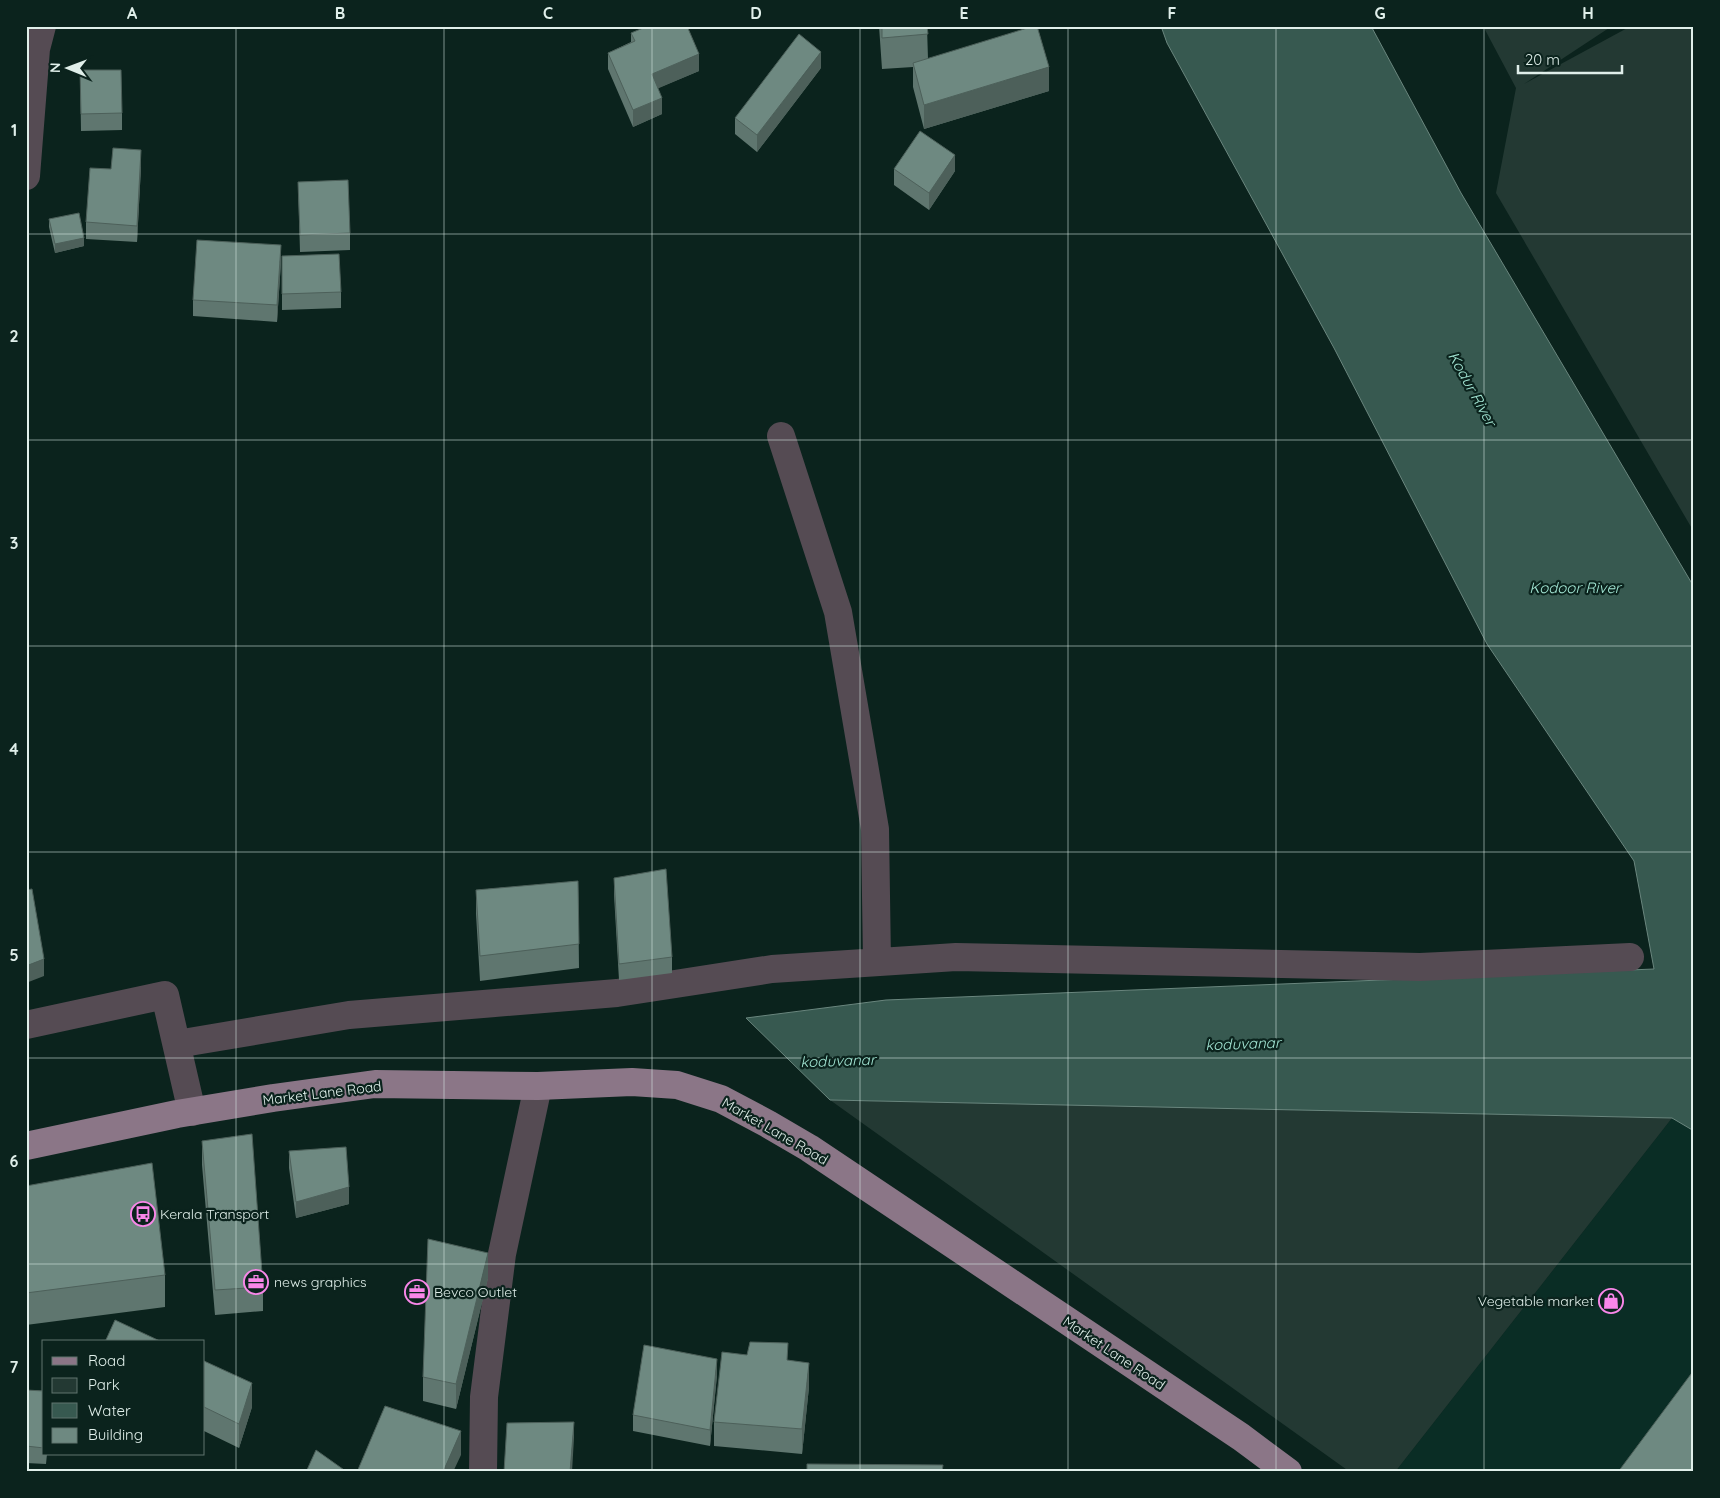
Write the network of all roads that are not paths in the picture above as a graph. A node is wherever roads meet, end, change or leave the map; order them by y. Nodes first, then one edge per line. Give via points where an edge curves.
1 (42, 26) edge
2 (26, 176) edge
3 (781, 436) dead end
4 (1630, 957) dead end
5 (877, 962) junction
6 (26, 1025) edge
7 (177, 1044) junction
8 (538, 1086) junction
9 (192, 1112) junction
10 (26, 1146) edge
11 (483, 1472) edge
12 (1288, 1472) edge

1 - 2 street via 36,49
3 - 5 street via 838,612 875,829
4 - 5 street via 1420,967 956,958
5 - 7 street via 772,969 617,993 349,1015
6 - 7 street via 166,995
7 - 9 street
8 - 9 main road, Market Lane Road via 375,1084
8 - 11 street via 502,1254 484,1396
8 - 12 main road, Market Lane Road via 632,1082 677,1085 721,1099 809,1148 1241,1437
9 - 10 main road, Market Lane Road

